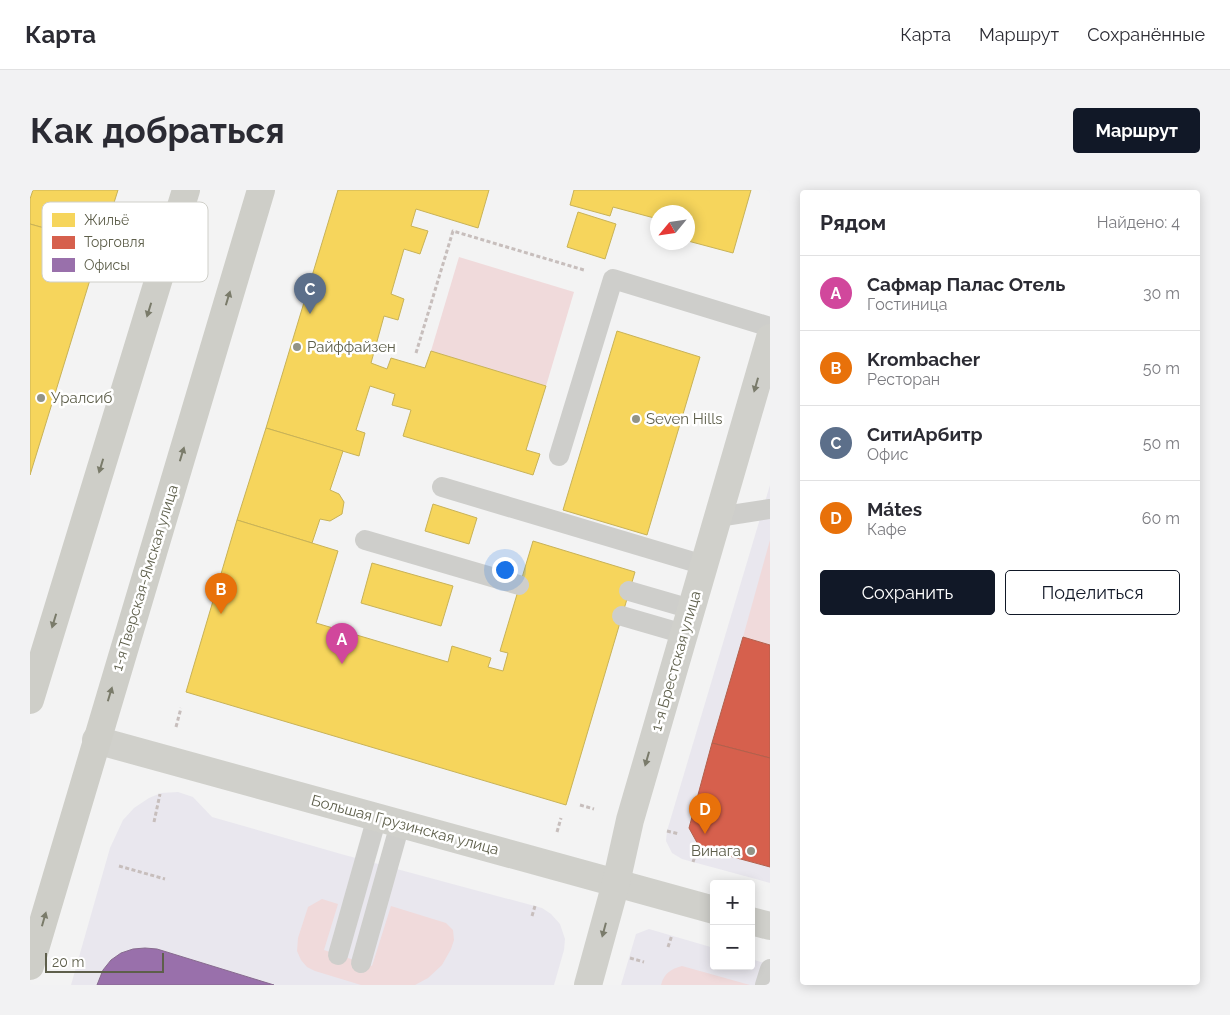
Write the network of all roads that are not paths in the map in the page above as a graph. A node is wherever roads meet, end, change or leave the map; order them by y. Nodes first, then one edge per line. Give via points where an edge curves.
1 (186, 190) edge
2 (261, 190) edge
3 (182, 202) edge
4 (158, 282) edge
5 (770, 327) edge
6 (770, 338) edge
7 (559, 456) dead end
8 (442, 488) dead end
9 (770, 509) edge
10 (718, 517) junction
11 (365, 540) dead end
12 (704, 565) junction
13 (520, 586) dead end
14 (629, 591) dead end
15 (622, 616) dead end
16 (687, 622) junction
17 (30, 700) edge
18 (96, 740) junction
19 (388, 820) junction
20 (616, 883) junction
21 (710, 909) edge
22 (755, 922) edge
23 (770, 926) edge
24 (338, 955) dead end
25 (361, 963) dead end
26 (30, 966) edge
27 (770, 969) edge
28 (588, 985) edge
29 (765, 985) edge

1 -> 3 main road
18 -> 2 main road, 1-я Тверская-Ямская улица
4 -> 17 main road
5 - 7 lane via 613,279
6 -> 10 main road, 1-я Брестская улица
8 - 12 lane
9 - 10 lane
10 - 12 main road, 1-я Брестская улица
11 - 13 lane
12 - 16 main road, 1-я Брестская улица
14 - 16 lane
15 - 16 lane
16 -> 20 main road, 1-я Брестская улица via 630,820
18 - 19 main road, Большая Грузинская улица
26 -> 18 main road, 1-я Тверская-Ямская улица
19 - 20 main road, Большая Грузинская улица
19 - 24 lane
19 - 25 lane
20 - 21 main road, Большая Грузинская улица
20 -> 28 main road, 1-я Брестская улица
22 - 23 main road
27 - 29 lane

